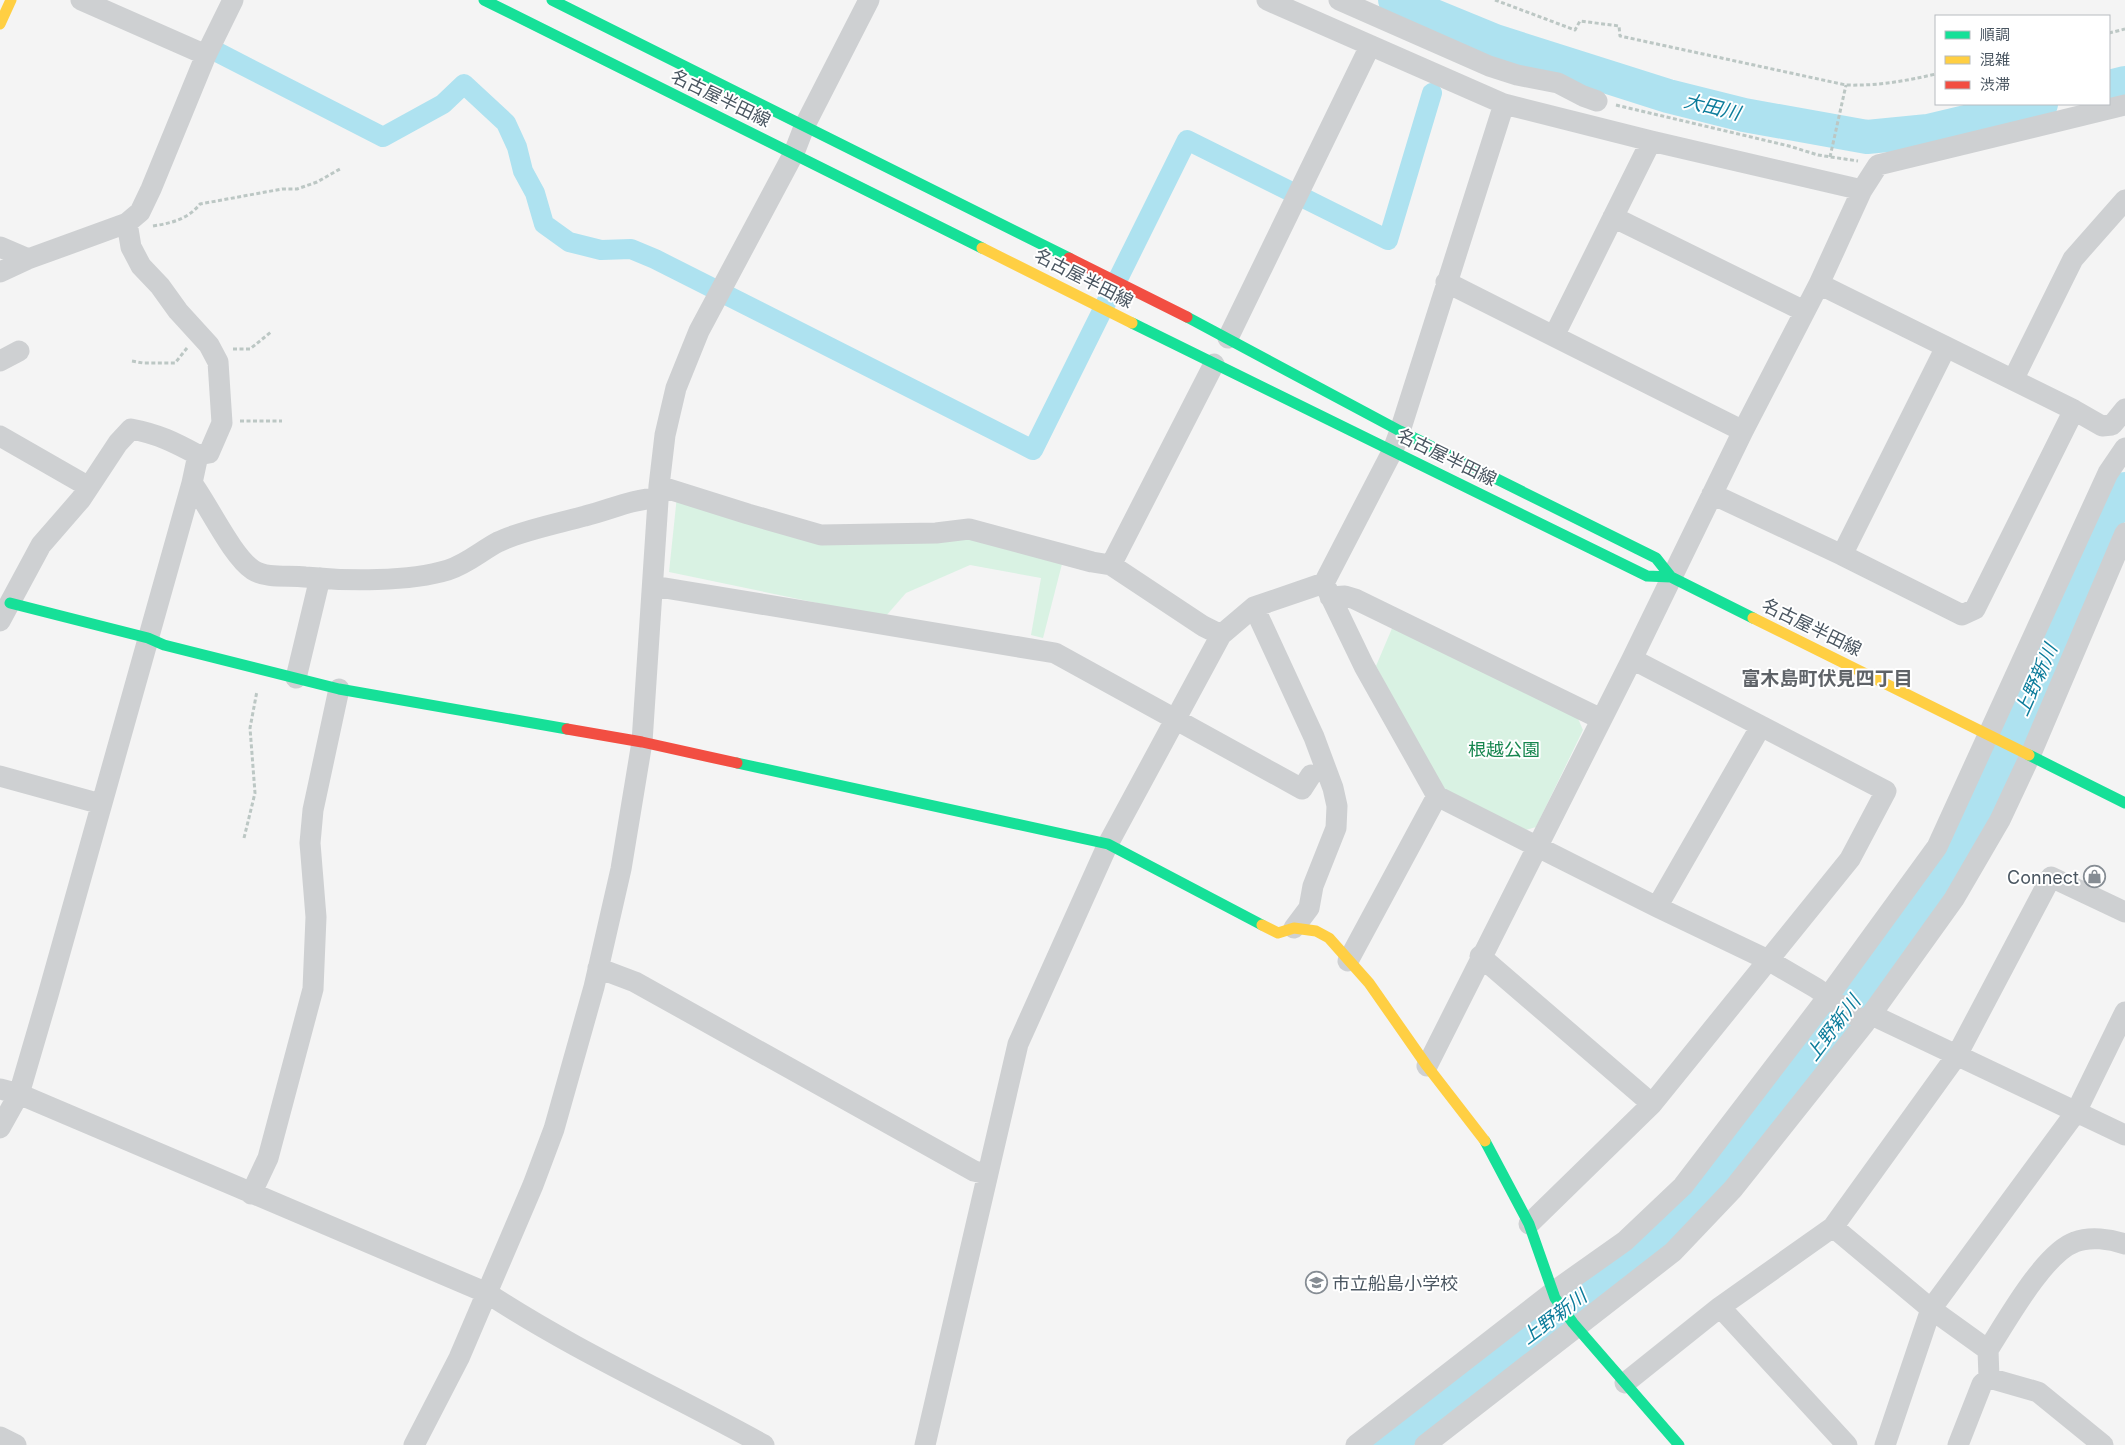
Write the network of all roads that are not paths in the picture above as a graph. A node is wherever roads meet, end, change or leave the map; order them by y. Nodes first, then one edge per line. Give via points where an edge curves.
1 (11, 0) edge
2 (81, 0) edge
3 (234, 0) edge
4 (484, 0) edge
5 (552, 0) edge
6 (869, 0) edge
7 (1267, 0) edge
8 (1339, 0) edge
9 (0, 24) edge
10 (1370, 46) junction
11 (206, 55) junction
12 (1597, 101) road end
13 (1504, 104) junction
14 (2125, 105) edge
15 (804, 127) junction
16 (1651, 141) junction
17 (794, 154) junction
18 (1862, 190) junction
19 (2125, 200) edge
20 (1613, 217) junction
21 (128, 226) junction
22 (0, 247) edge
23 (28, 259) junction
24 (0, 272) edge
25 (1446, 282) junction
26 (1819, 284) junction
27 (1804, 311) junction
28 (1554, 336) junction
29 (1228, 338) junction
30 (1946, 347) junction
31 (19, 352) dead end
32 (0, 361) edge
33 (1214, 364) junction
34 (2013, 380) junction
35 (2125, 409) edge
36 (2074, 410) junction
37 (1743, 431) junction
38 (0, 436) edge
39 (1396, 440) junction
40 (2125, 448) edge
41 (198, 456) junction
42 (192, 484) junction
43 (89, 487) junction
44 (659, 492) junction
45 (1712, 494) junction
46 (2125, 533) edge
47 (1842, 555) junction
48 (1111, 565) junction
49 (1671, 577) junction
50 (320, 578) junction
51 (653, 586) junction
52 (1327, 590) junction
53 (10, 602) junction
54 (1254, 607) junction
55 (0, 621) edge
56 (1221, 635) junction
57 (148, 638) junction
58 (1632, 659) junction
59 (296, 678) junction
60 (339, 689) junction
61 (1176, 718) junction
62 (1601, 719) junction
63 (1761, 726) junction
64 (1993, 736) junction
65 (642, 742) junction
66 (2026, 753) junction
67 (1311, 774) dead end
68 (0, 776) edge
69 (1437, 796) junction
70 (2125, 803) edge
71 (101, 804) junction
72 (1108, 844) junction
73 (1538, 846) junction
74 (1657, 907) junction
75 (2125, 912) edge
76 (1294, 928) junction
77 (1480, 956) junction
78 (1768, 960) junction
79 (1348, 961) junction
80 (598, 968) junction
81 (1828, 998) junction
82 (2125, 1012) edge
83 (1864, 1018) junction
84 (1957, 1055) junction
85 (1427, 1066) junction
86 (9, 1092) edge
87 (1652, 1104) junction
88 (2076, 1112) junction
89 (0, 1128) edge
90 (2125, 1135) edge
91 (987, 1174) junction
92 (252, 1194) junction
93 (1529, 1224) junction
94 (1833, 1227) junction
95 (2125, 1244) edge
96 (487, 1294) junction
97 (1554, 1295) junction
98 (1720, 1307) junction
99 (1931, 1309) junction
100 (1575, 1325) junction
101 (1988, 1350) junction
102 (1989, 1378) junction
103 (1625, 1383) junction
104 (0, 1437) edge
105 (16, 1445) edge
106 (414, 1445) edge
107 (764, 1445) edge
108 (925, 1445) edge
109 (1356, 1445) edge
110 (1425, 1445) edge
111 (1679, 1445) edge
112 (1847, 1445) edge
113 (1885, 1445) edge
114 (1958, 1445) edge
115 (2103, 1445) edge

1 - 9 main road
2 - 11 street
3 - 11 street
4 - 17 main road, 名古屋半田線
5 - 15 main road, 名古屋半田線
6 - 15 street
7 - 10 street
8 - 12 street via 1488,66 1558,83
10 - 13 street
10 - 29 street
11 - 21 street via 152,190
13 - 16 street
13 - 25 street
14 - 18 street via 1878,165
15 - 17 street
15 - 29 main road, 名古屋半田線
16 - 18 street
16 - 20 street
17 - 33 main road, 名古屋半田線
17 - 44 street via 699,331 676,388 665,435
18 - 26 street
19 - 34 street via 2073,259
20 - 27 street
20 - 28 street
21 - 23 street
21 - 41 street via 131,247 141,266 214,353 218,362 222,423 209,453
22 - 23 street
23 - 24 street
25 - 28 street
25 - 39 street
26 - 27 street
26 - 30 street
27 - 37 street
28 - 37 street
29 - 39 main road, 名古屋半田線
30 - 34 street
30 - 47 street
31 - 32 street
33 - 39 main road, 名古屋半田線
33 - 48 street
34 - 36 street
35 - 36 street via 2112,425 2102,426
36 - 47 street via 1975,609 1962,615
37 - 45 street
38 - 43 street
39 - 49 main road, 名古屋半田線 via 1647,576
39 - 49 main road, 名古屋半田線 via 1656,558
39 - 52 street
40 - 64 street via 2108,473
41 - 42 street
41 - 43 street via 170,439 131,429
42 - 50 street via 240,559 254,571
42 - 57 street
43 - 53 street via 41,544
44 - 48 street via 821,535 936,533 969,529
44 - 50 street via 499,542 469,561 424,576
44 - 51 street
45 - 47 street
45 - 49 street
46 - 66 street
48 - 56 street
49 - 58 street
49 - 64 main road, 名古屋半田線
50 - 59 street
51 - 61 street via 1055,653
51 - 65 street
52 - 54 street
52 - 62 street via 1355,599
52 - 69 street via 1364,666
53 - 55 street
53 - 57 main road
54 - 56 street
54 - 76 street via 1314,736 1338,806 1336,828 1312,886 1309,908
56 - 61 street
57 - 59 main road via 164,645
57 - 71 street
58 - 62 street
58 - 63 street
59 - 60 main road
60 - 65 main road
60 - 92 street via 312,818 310,843 316,917 312,989 268,1158
61 - 67 street via 1302,789
61 - 72 street
62 - 73 street
63 - 74 street
63 - 78 street via 1886,791 1850,859
64 - 66 main road, 名古屋半田線
64 - 81 street via 1937,846
65 - 72 main road
65 - 80 street via 621,869
66 - 70 main road, 名古屋半田線
66 - 83 street via 2000,820 1954,899
68 - 71 street
69 - 73 street
69 - 79 street
71 - 86 street
72 - 76 main road via 1278,933
72 - 91 street via 1018,1044
73 - 74 street
73 - 77 street
74 - 78 street
75 - 84 street via 2051,877
76 - 79 main road via 1329,938
77 - 85 street
77 - 87 street
78 - 81 street
78 - 87 street
79 - 85 main road via 1369,983
80 - 91 street via 635,982 974,1171
80 - 96 street via 554,1129
81 - 83 street
81 - 97 street via 1683,1186 1625,1241
82 - 88 street
83 - 84 street
83 - 100 street via 1733,1189 1672,1252
84 - 88 street
84 - 94 street
85 - 93 main road via 1488,1145
86 - 89 street
86 - 92 street
87 - 93 street
88 - 90 street
88 - 99 street
91 - 108 street
92 - 96 street
93 - 97 main road
94 - 98 street
94 - 99 street
95 - 101 street via 2094,1239 2075,1242 2058,1253 2035,1277
96 - 106 street via 459,1358
96 - 107 street via 532,1323
97 - 100 main road
97 - 109 street
98 - 103 street
98 - 112 street
99 - 101 street
99 - 113 street
100 - 103 main road
100 - 110 street
101 - 102 street
102 - 114 street via 1982,1384
102 - 115 street via 2038,1392
103 - 111 main road
104 - 105 street

